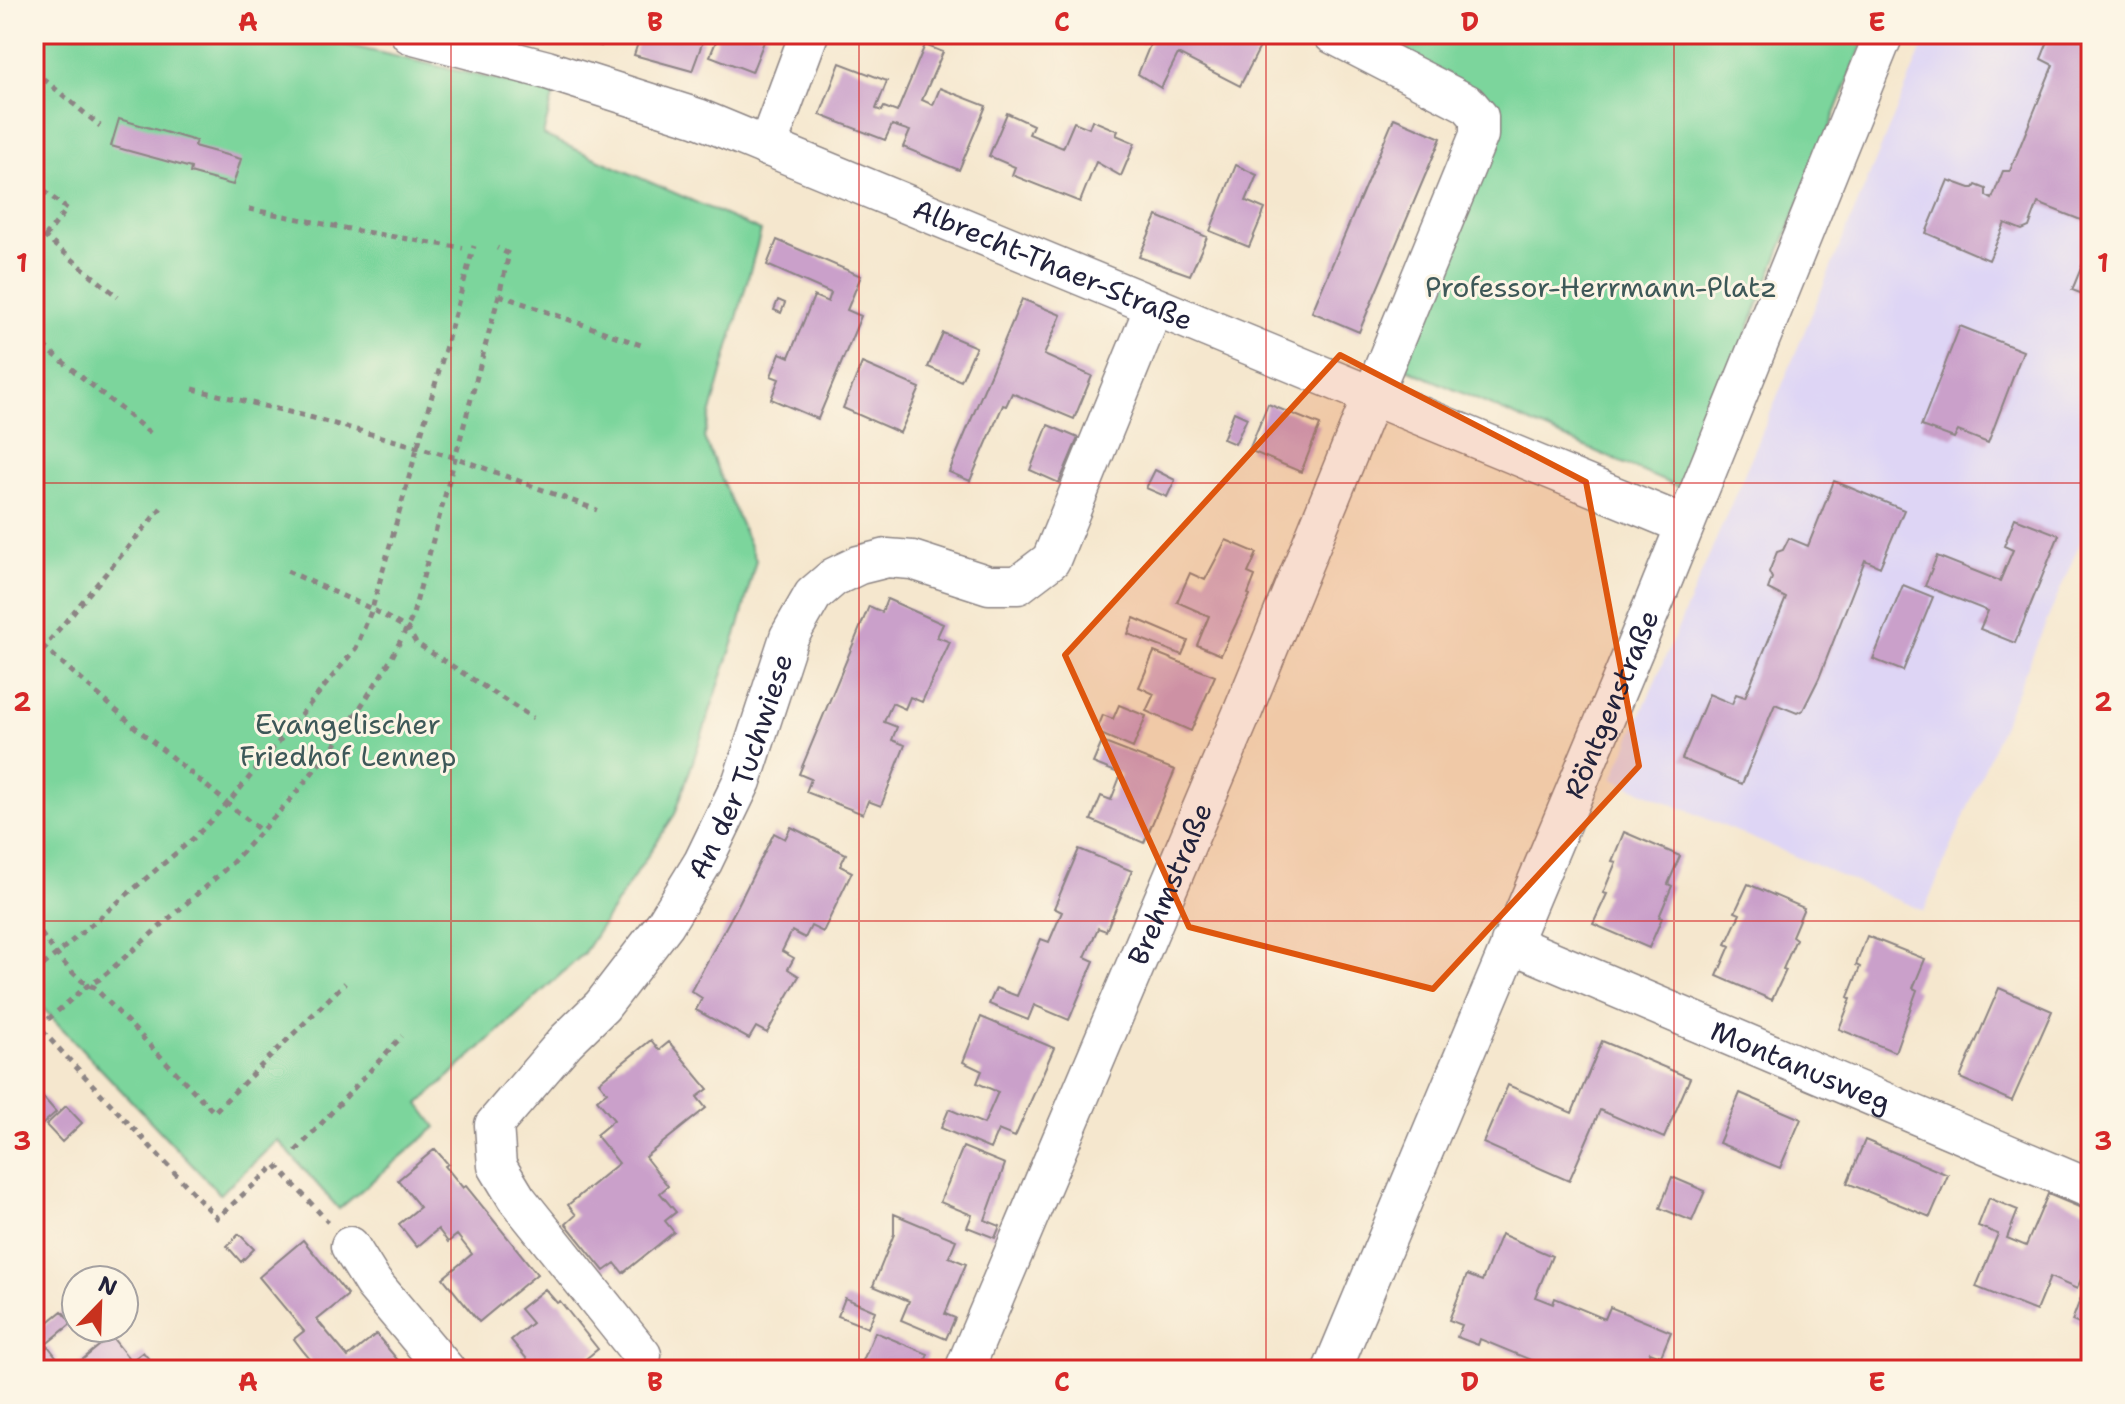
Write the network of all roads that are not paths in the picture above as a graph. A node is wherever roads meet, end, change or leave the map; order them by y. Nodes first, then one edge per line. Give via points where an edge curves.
1 (410, 34) edge
2 (809, 34) edge
3 (1332, 34) edge
4 (1884, 34) edge
5 (516, 47) edge
6 (767, 147) junction
7 (1154, 307) junction
8 (1371, 397) junction
9 (1685, 525) junction
10 (1510, 943) junction
11 (2091, 1189) edge
12 (350, 1246) road end
13 (642, 1355) dead end
14 (446, 1370) edge
15 (964, 1370) edge
16 (1332, 1370) edge

1 - 5 street, Albrecht-Thaer-Straße
2 - 6 street
3 - 8 street, Brehmstraße via 1458,98 1472,107 1480,123
4 - 9 street, Röntgenstraße
5 - 6 street, Albrecht-Thaer-Straße
6 - 7 street, Albrecht-Thaer-Straße
7 - 8 street, Albrecht-Thaer-Straße
7 - 13 street, An der Tuchwiese via 1051,560 1035,574 1018,585 989,585 912,560 887,558 834,577 813,595 789,637 742,781 703,862 665,924 602,1006 494,1125 497,1166 517,1199
8 - 9 street, Albrecht-Thaer-Straße
8 - 15 street, Brehmstraße
9 - 10 street, Röntgenstraße
10 - 11 street, Montanusweg
10 - 16 street, Röntgenstraße
12 - 14 street via 373,1283

